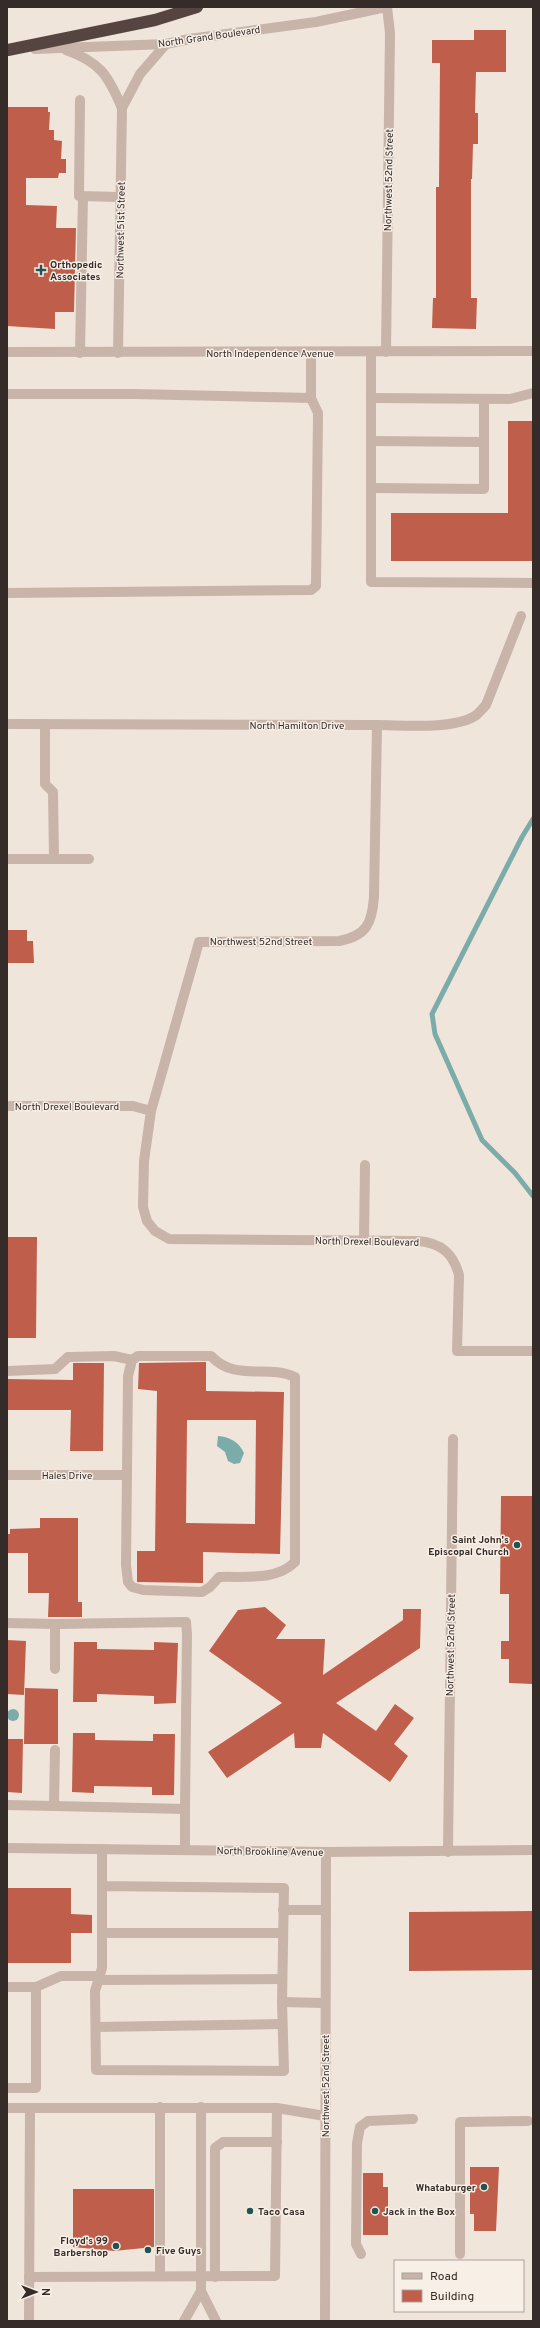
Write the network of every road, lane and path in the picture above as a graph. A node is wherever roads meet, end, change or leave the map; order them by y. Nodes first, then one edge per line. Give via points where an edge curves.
1 (197, 7) edge
2 (386, 7) edge
3 (166, 44) junction
4 (60, 48) junction
5 (8, 50) edge
6 (80, 100) dead end
7 (122, 108) junction
8 (83, 196) junction
9 (120, 197) junction
10 (533, 351) edge
11 (7, 352) edge
12 (310, 352) junction
13 (371, 352) junction
14 (386, 352) junction
15 (80, 353) junction
16 (118, 353) junction
17 (533, 393) edge
18 (7, 394) edge
19 (310, 398) junction
20 (371, 398) junction
21 (484, 399) junction
22 (371, 441) junction
23 (484, 442) junction
24 (371, 488) junction
25 (533, 583) edge
26 (7, 593) edge
27 (521, 616) dead end
28 (7, 724) edge
29 (45, 724) junction
30 (377, 725) junction
31 (54, 858) junction
32 (88, 858) dead end
33 (7, 859) edge
34 (7, 1106) edge
35 (151, 1111) junction
36 (365, 1165) dead end
37 (155, 1231) joint
38 (364, 1240) junction
39 (533, 1351) edge
40 (132, 1360) junction
41 (7, 1371) edge
42 (453, 1438) dead end
43 (7, 1475) edge
44 (127, 1475) junction
45 (7, 1623) edge
46 (55, 1624) junction
47 (55, 1669) dead end
48 (55, 1750) dead end
49 (7, 1805) edge
50 (54, 1806) junction
51 (186, 1809) junction
52 (7, 1848) edge
53 (102, 1849) junction
54 (185, 1850) junction
55 (533, 1850) edge
56 (326, 1852) junction
57 (448, 1852) junction
58 (102, 1886) junction
59 (284, 1910) junction
60 (326, 1910) junction
61 (102, 1933) junction
62 (283, 1933) junction
63 (99, 1978) junction
64 (282, 1979) junction
65 (7, 1987) edge
66 (36, 1987) junction
67 (282, 2002) junction
68 (325, 2003) junction
69 (282, 2024) junction
70 (96, 2027) junction
71 (7, 2088) edge
72 (160, 2107) junction
73 (201, 2107) junction
74 (7, 2108) edge
75 (30, 2108) junction
76 (277, 2108) junction
77 (325, 2116) junction
78 (413, 2118) dead end
79 (528, 2121) dead end
80 (277, 2142) junction
81 (361, 2254) dead end
82 (460, 2254) dead end
83 (160, 2276) junction
84 (29, 2277) junction
85 (201, 2277) junction
86 (216, 2277) junction
87 (201, 2291) junction
88 (28, 2321) edge
89 (184, 2321) edge
90 (216, 2321) edge
91 (325, 2321) edge

1 - 5 highway via 155,20
2 - 3 street, North Grand Boulevard via 316,22
2 - 14 street, Northwest 52nd Street via 390,32
3 - 4 street, North Grand Boulevard
3 - 7 street, Northwest 51st Street via 140,74
4 - 5 street, North Grand Boulevard
4 - 7 street, Northwest 51st Street via 86,57 101,70 112,85
6 - 8 street via 79,196
7 - 9 street, Northwest 51st Street
8 - 9 street
8 - 15 street
9 - 16 street, Northwest 51st Street
10 - 14 street, North Independence Avenue
11 - 15 street, North Independence Avenue
12 - 13 street, North Independence Avenue
12 - 16 street, North Independence Avenue
12 - 19 street
13 - 14 street, North Independence Avenue
13 - 20 street
15 - 16 street, North Independence Avenue
17 - 21 street via 510,399
18 - 19 street
19 - 26 street via 318,413 316,586 310,590
20 - 21 street
20 - 22 street
21 - 23 street
22 - 23 street
22 - 24 street
23 - 24 street via 484,489
24 - 25 street via 371,582
27 - 30 street, North Hamilton Drive via 489,699 475,716 438,725
28 - 29 street, North Hamilton Drive
29 - 30 street, North Hamilton Drive
29 - 31 street via 45,784 53,792
30 - 35 street, Northwest 52nd Street via 374,897 368,925 361,934 339,941 199,942
31 - 32 street
31 - 33 street
34 - 35 street, North Drexel Boulevard via 133,1106
35 - 37 street, Northwest 52nd Street via 144,1162 143,1208 147,1221
36 - 38 street
37 - 38 street, North Drexel Boulevard via 169,1239 181,1240
38 - 39 street, North Drexel Boulevard via 429,1242 441,1246 450,1254 456,1263 458,1275 457,1351
40 - 41 street via 114,1356 68,1357 55,1369
40 - 44 street via 128,1376
40 - 44 street via 138,1356 211,1356 230,1370 285,1373 295,1377 295,1562 287,1570 267,1576 219,1577 202,1592 143,1590 132,1587 128,1582 126,1565
42 - 57 street, Northwest 52nd Street
43 - 44 street, Hales Drive
45 - 46 street
46 - 47 street
46 - 51 street via 186,1622
48 - 50 street
49 - 50 street
50 - 51 street
51 - 54 street
52 - 53 street, North Brookline Avenue
53 - 54 street, North Brookline Avenue
53 - 58 street
54 - 56 street, North Brookline Avenue
55 - 57 street, North Brookline Avenue
56 - 57 street, North Brookline Avenue
56 - 60 street, Northwest 52nd Street
58 - 59 street via 284,1888
58 - 61 street
59 - 60 street
59 - 62 street
60 - 68 street, Northwest 52nd Street
61 - 62 street
61 - 63 street via 102,1968
62 - 64 street
63 - 64 street
63 - 66 street via 61,1976
63 - 70 street via 95,1991
64 - 67 street
65 - 66 street
66 - 71 street via 36,2088
67 - 68 street
67 - 69 street
68 - 77 street, Northwest 52nd Street
69 - 70 street
69 - 70 street via 284,2070 96,2070
72 - 73 street
72 - 75 street
72 - 83 street
73 - 76 street
73 - 85 street
74 - 75 street
75 - 84 street
76 - 77 street
76 - 80 street
77 - 91 street, Northwest 52nd Street
78 - 81 street via 368,2121 360,2127 357,2143 356,2244
79 - 82 street via 460,2122
80 - 86 street via 223,2142 216,2148
80 - 86 street via 275,2276
83 - 84 street
83 - 85 street
84 - 88 street
85 - 86 street
85 - 87 street
87 - 89 street
87 - 90 street

